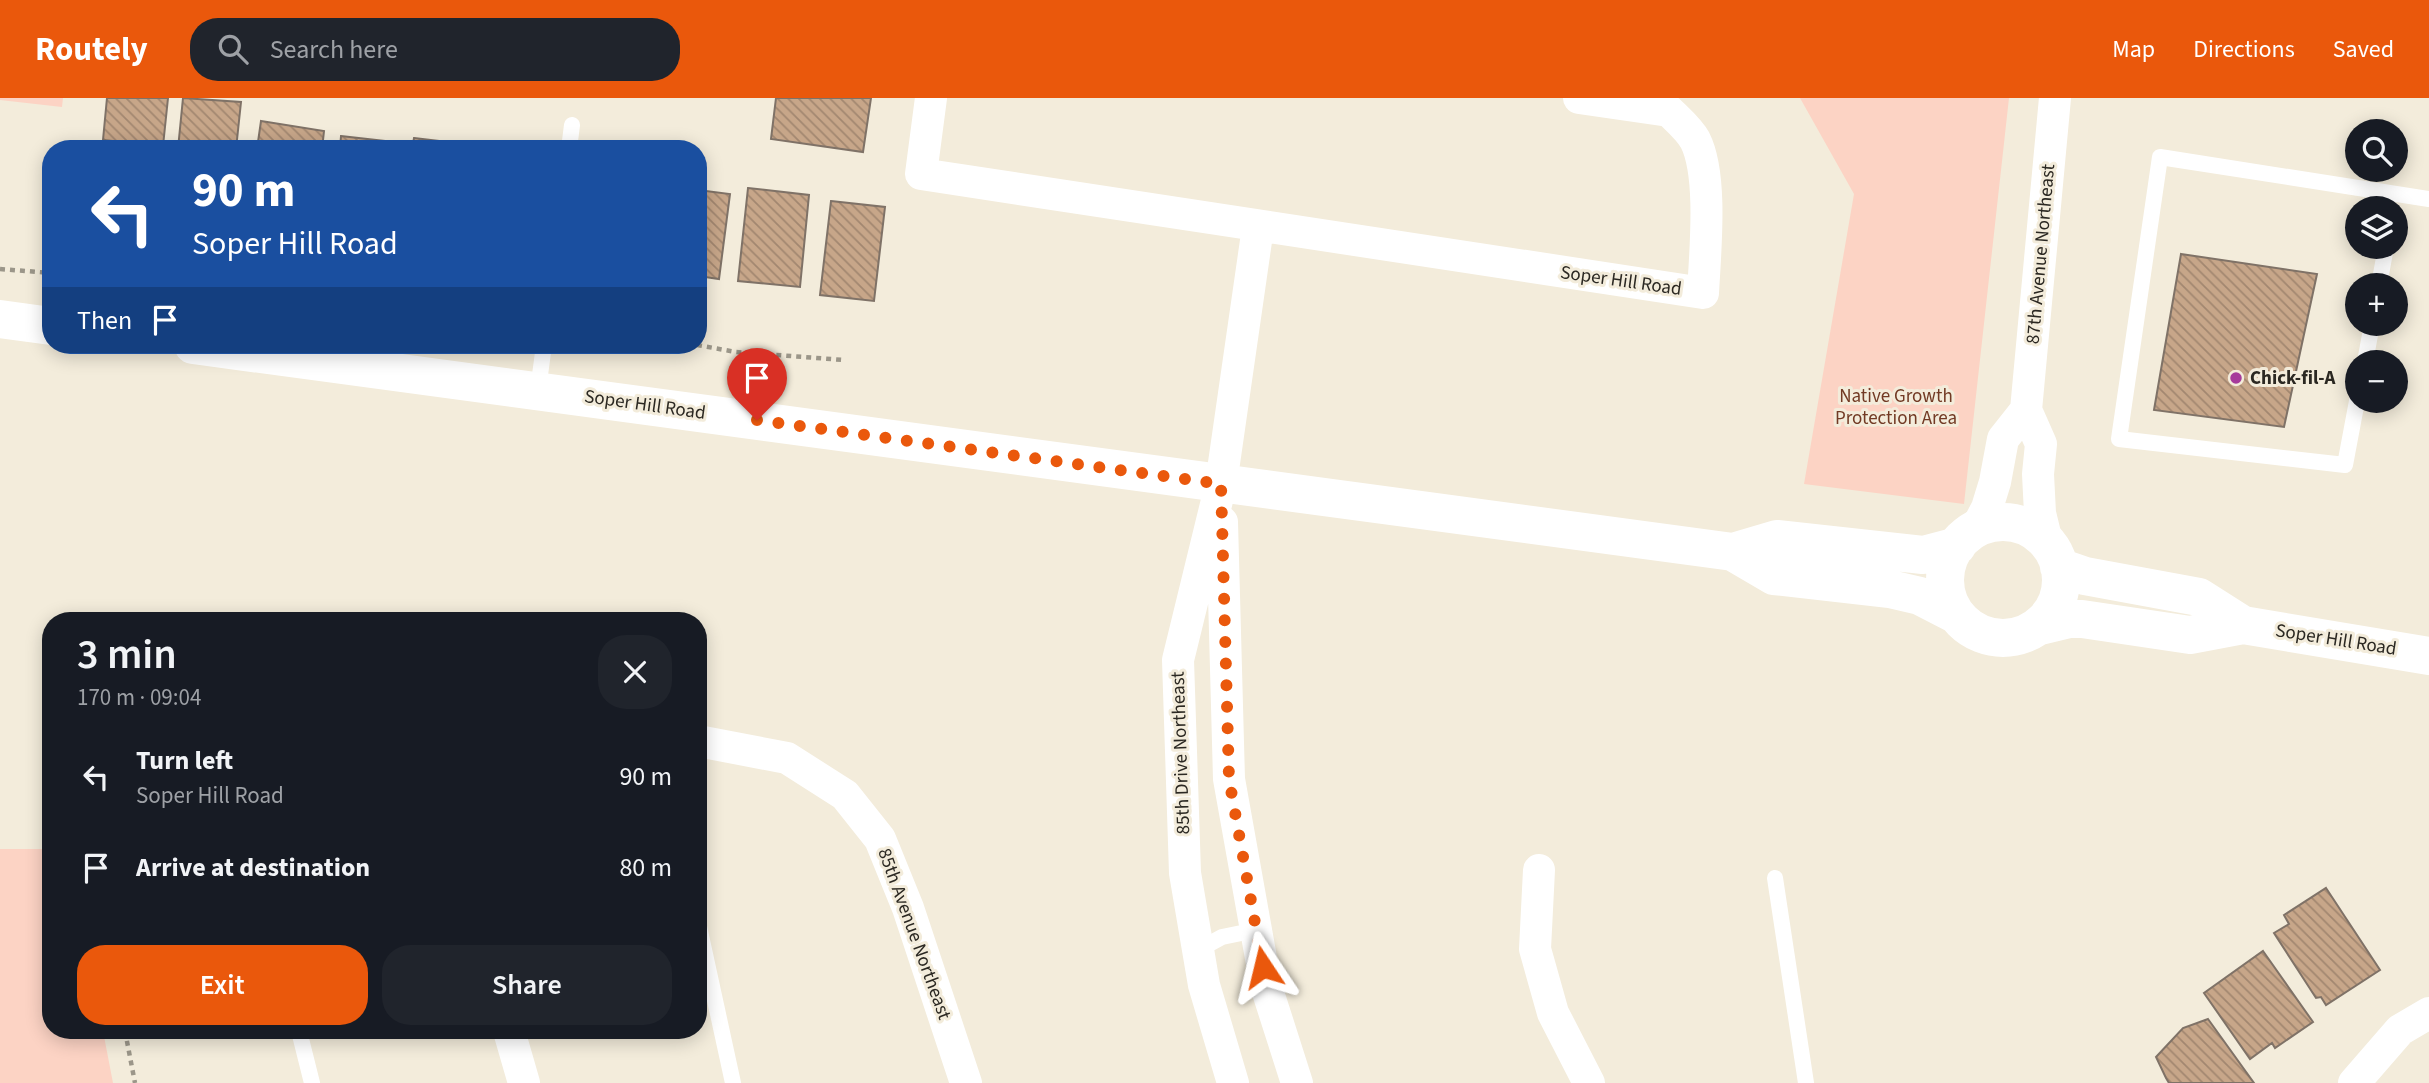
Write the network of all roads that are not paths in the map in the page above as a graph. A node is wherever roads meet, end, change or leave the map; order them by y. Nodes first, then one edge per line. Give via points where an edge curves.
1 (931, 98) edge
2 (1579, 98) edge
3 (2056, 98) edge
4 (572, 125) dead end
5 (570, 140) edge
6 (2364, 196) edge
7 (2429, 199) edge
8 (2408, 201) edge
9 (1258, 227) junction
10 (0, 319) edge
11 (42, 325) edge
12 (262, 354) edge
13 (543, 354) edge
14 (538, 390) junction
15 (2026, 410) junction
16 (2355, 413) edge
17 (1221, 484) junction
18 (1966, 537) junction
19 (1733, 552) junction
20 (2053, 554) junction
21 (1955, 614) junction
22 (2243, 625) junction
23 (2040, 626) junction
24 (2429, 656) edge
25 (707, 743) edge
26 (1539, 870) dead end
27 (1774, 878) dead end
28 (1256, 930) junction
29 (1198, 950) junction
30 (707, 963) edge
31 (2429, 1013) edge
32 (301, 1039) edge
33 (511, 1039) edge
34 (312, 1083) edge
35 (524, 1083) edge
36 (733, 1083) edge
37 (966, 1083) edge
38 (1233, 1083) edge
39 (1297, 1083) edge
40 (1589, 1083) edge
41 (1807, 1083) edge
42 (2354, 1083) edge

1 - 9 street, Soper Hill Road via 921,174
2 - 9 street, Soper Hill Road via 1669,111 1695,139 1704,176 1703,293
3 - 15 street, 87th Avenue Northeast
4 - 5 lane
6 - 16 lane via 2160,157 2119,439 2345,465
7 - 8 lane
9 - 17 street
10 - 11 street
12 - 14 street, Soper Hill Road
13 - 14 lane
14 - 17 street, Soper Hill Road
15 - 18 street via 2003,439 1987,508
15 - 20 street via 2041,444 2040,513
17 - 19 street, Soper Hill Road
17 - 28 street via 1229,779
17 - 29 street, 85th Drive Northeast via 1178,660 1185,873
18 - 19 street via 1923,555 1777,538
18 - 20 street via 1995,523 2015,523 2033,530
18 - 21 street via 1949,557 1945,576
19 - 21 street via 1774,576 1890,589 1920,596
20 - 22 street via 2085,576 2199,597
20 - 23 street via 2061,576 2060,594
21 - 23 street via 1970,628 2005,639
22 - 23 street via 2190,635 2082,619
22 - 24 street, Soper Hill Road
25 - 37 street, 85th Avenue Northeast via 787,758 845,795 880,839
26 - 40 street via 1535,949 1553,1013
27 - 41 lane
28 - 29 lane via 1222,937
28 - 39 street via 1266,986
29 - 38 street, 85th Drive Northeast
30 - 36 lane
31 - 42 street via 2400,1030
32 - 34 lane
33 - 35 street

